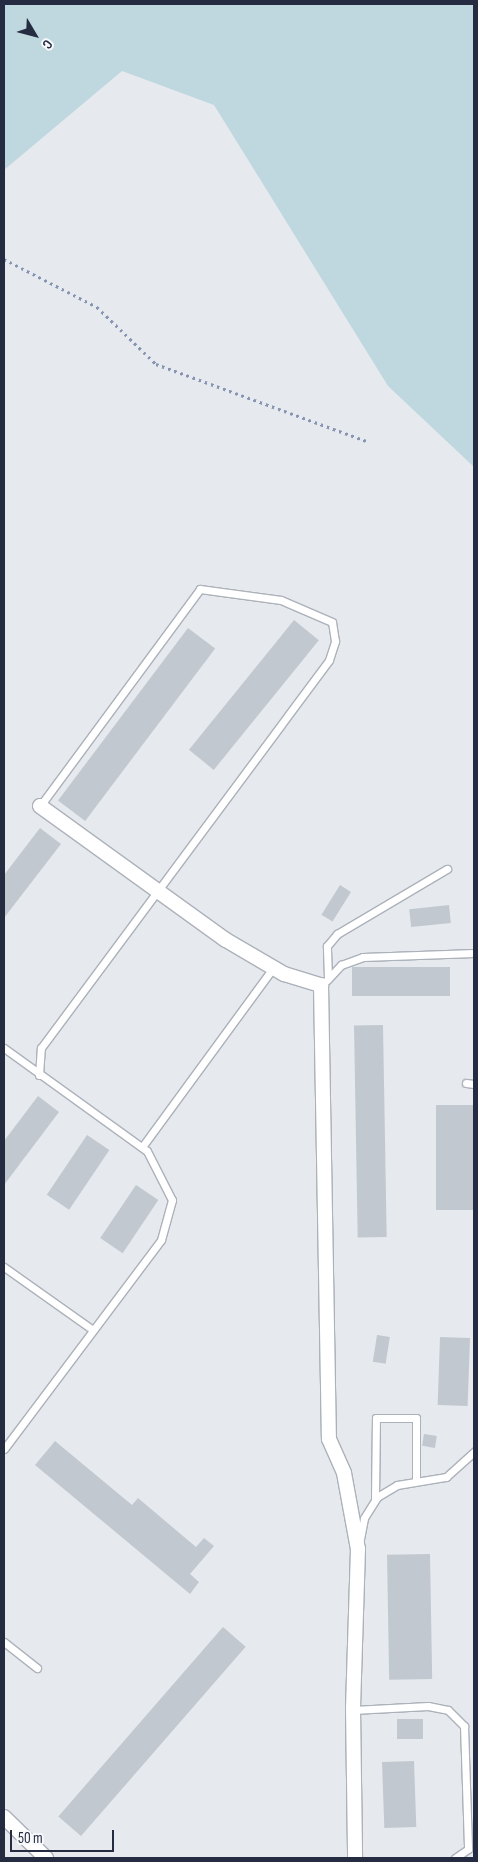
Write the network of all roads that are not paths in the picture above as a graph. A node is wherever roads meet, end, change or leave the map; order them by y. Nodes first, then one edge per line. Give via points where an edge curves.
1 (40, 806) joint
2 (447, 869) dead end
3 (155, 889) junction
4 (474, 953) edge
5 (273, 968) junction
6 (325, 982) junction
7 (4, 1048) edge
8 (39, 1075) junction
9 (466, 1083) dead end
10 (474, 1084) edge
11 (142, 1147) junction
12 (4, 1267) edge
13 (94, 1330) junction
14 (4, 1449) edge
15 (474, 1452) edge
16 (416, 1481) junction
17 (375, 1498) junction
18 (358, 1549) junction
19 (4, 1642) edge
20 (37, 1668) dead end
21 (353, 1710) junction
22 (4, 1818) edge
23 (46, 1858) edge
24 (356, 1858) edge
25 (455, 1858) edge

1 - 3 street
1 - 3 lane via 200,589 281,600 332,622 334,641 329,660
2 - 6 lane via 337,934 327,946
3 - 5 street
3 - 8 lane via 41,1048
4 - 6 lane via 363,957 341,965
5 - 6 street
5 - 11 lane
6 - 18 street via 330,1439 344,1473
7 - 8 lane
8 - 11 lane
9 - 10 lane
11 - 13 lane via 165,1178 172,1200 161,1240
12 - 13 lane
13 - 14 lane
15 - 16 lane via 446,1477
16 - 17 lane via 396,1485
16 - 17 lane via 416,1418 376,1418
17 - 18 lane via 364,1518
18 - 21 street
19 - 20 lane
21 - 24 street
21 - 25 lane via 428,1706 448,1710 464,1726 468,1849
22 - 23 street

